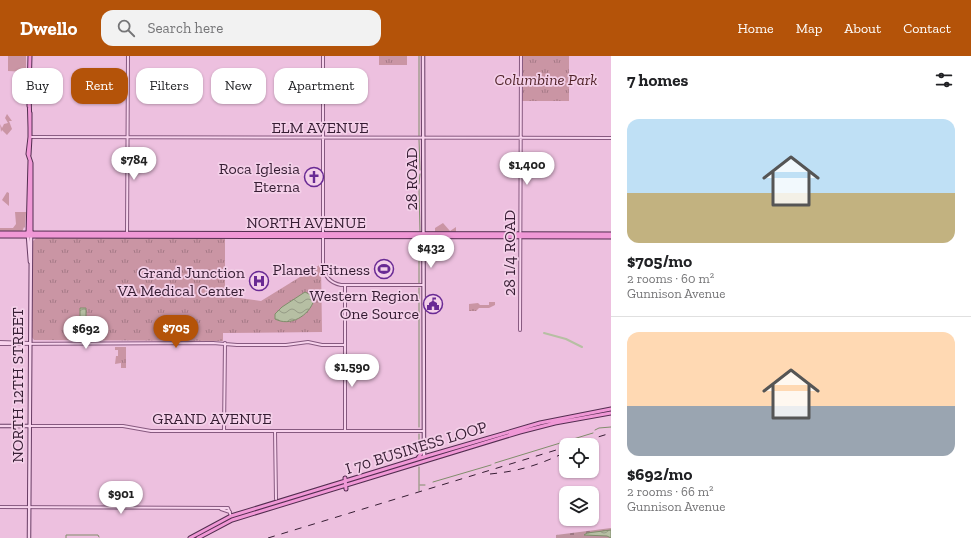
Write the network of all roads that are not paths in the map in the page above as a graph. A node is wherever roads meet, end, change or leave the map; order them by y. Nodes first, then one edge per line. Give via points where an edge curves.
1 (30, 56) edge
2 (128, 56) edge
3 (324, 56) edge
4 (423, 56) edge
5 (521, 56) edge
6 (30, 137) junction
7 (127, 137) junction
8 (324, 138) junction
9 (423, 138) junction
10 (520, 138) junction
11 (611, 138) edge
12 (93, 233) junction
13 (0, 234) edge
14 (30, 235) junction
15 (127, 235) junction
16 (176, 235) junction
17 (229, 235) junction
18 (255, 235) junction
19 (275, 235) junction
20 (324, 235) junction
21 (397, 235) junction
22 (423, 235) junction
23 (459, 235) junction
24 (79, 236) junction
25 (485, 236) junction
26 (520, 236) junction
27 (544, 236) junction
28 (568, 236) junction
29 (593, 236) junction
30 (611, 236) edge
31 (424, 285) junction
32 (345, 286) junction
33 (520, 330) dead end
34 (0, 343) edge
35 (29, 343) junction
36 (225, 343) junction
37 (345, 345) junction
38 (611, 409) edge
39 (611, 413) edge
40 (540, 425) junction
41 (0, 426) edge
42 (29, 426) junction
43 (224, 431) junction
44 (276, 431) junction
45 (345, 431) junction
46 (424, 431) junction
47 (482, 442) junction
48 (424, 451) junction
49 (436, 453) junction
50 (425, 459) junction
51 (410, 462) junction
52 (393, 467) junction
53 (276, 499) dead end
54 (0, 507) edge
55 (29, 507) junction
56 (207, 508) junction
57 (230, 512) junction
58 (232, 518) junction
59 (29, 538) edge
60 (190, 538) edge
61 (198, 538) edge

1 - 6 main road, NORTH 12TH STREET
2 - 7 street
3 - 8 street
4 - 9 main road, 28 ROAD
5 - 10 street, 28 1/4 ROAD
6 - 7 street, ELM AVENUE
6 - 14 main road, NORTH 12TH STREET
7 - 8 street, ELM AVENUE
7 - 15 street
8 - 9 street, ELM AVENUE
8 - 20 street
9 - 10 street, ELM AVENUE
9 - 22 main road, 28 ROAD
10 - 11 street, ELM AVENUE
10 - 26 street, 28 1/4 ROAD
12 - 14 main road, NORTH AVENUE
12 - 15 main road, NORTH AVENUE
12 - 24 main road
13 - 14 main road, NORTH AVENUE
14 - 24 main road, NORTH AVENUE
14 - 35 main road, NORTH 12TH STREET
15 - 16 main road, NORTH AVENUE
15 - 24 main road, NORTH AVENUE
16 - 17 main road, NORTH AVENUE
16 - 17 main road, NORTH AVENUE
17 - 18 main road, NORTH AVENUE
17 - 18 main road, NORTH AVENUE
18 - 19 main road, NORTH AVENUE
18 - 19 main road, NORTH AVENUE
19 - 20 main road, NORTH AVENUE
19 - 20 main road, NORTH AVENUE
20 - 21 main road, NORTH AVENUE
20 - 21 main road, NORTH AVENUE
20 - 32 street via 326,276 334,283
21 - 22 main road, NORTH AVENUE
21 - 22 main road, NORTH AVENUE
22 - 23 main road, NORTH AVENUE
22 - 23 main road, NORTH AVENUE
22 - 31 main road, 28 ROAD
23 - 25 main road, NORTH AVENUE
23 - 25 main road, NORTH AVENUE
25 - 26 main road, NORTH AVENUE
26 - 27 main road, NORTH AVENUE
26 - 27 main road, NORTH AVENUE
26 - 33 street, 28 1/4 ROAD
27 - 28 main road, NORTH AVENUE
27 - 28 main road, NORTH AVENUE
28 - 29 main road, NORTH AVENUE
28 - 29 main road, NORTH AVENUE
29 - 30 main road, NORTH AVENUE
29 - 30 main road, NORTH AVENUE
31 - 32 street
31 - 46 main road, 28 ROAD
32 - 37 street
34 - 35 street
35 - 36 street
35 - 42 main road, NORTH 12TH STREET
36 - 37 street via 286,345 308,342
36 - 43 street
37 - 45 street
38 - 40 main road, I 70 BUSINESS LOOP
39 - 40 main road, I 70 BUSINESS LOOP
40 - 47 main road, I 70 BUSINESS LOOP
41 - 42 main road, GRAND AVENUE
42 - 43 street, GRAND AVENUE via 123,426 147,430
42 - 55 main road, NORTH 12TH STREET
43 - 44 street, GRAND AVENUE
44 - 45 street, GRAND AVENUE
44 - 53 street
45 - 46 street, GRAND AVENUE
46 - 48 main road, 28 ROAD
47 - 49 main road, I 70 BUSINESS LOOP
47 - 50 main road, I 70 BUSINESS LOOP
48 - 49 main road via 428,454
48 - 50 main road, 28 ROAD
48 - 51 main road via 419,458
49 - 50 main road, I 70 BUSINESS LOOP
50 - 51 main road, I 70 BUSINESS LOOP
50 - 52 main road, I 70 BUSINESS LOOP
51 - 52 main road, I 70 BUSINESS LOOP
52 - 58 main road, I 70 BUSINESS LOOP
54 - 55 street
55 - 56 street
55 - 59 main road, NORTH 12TH STREET
56 - 57 street
56 - 57 street via 228,508
57 - 58 street
58 - 60 main road
58 - 61 main road

